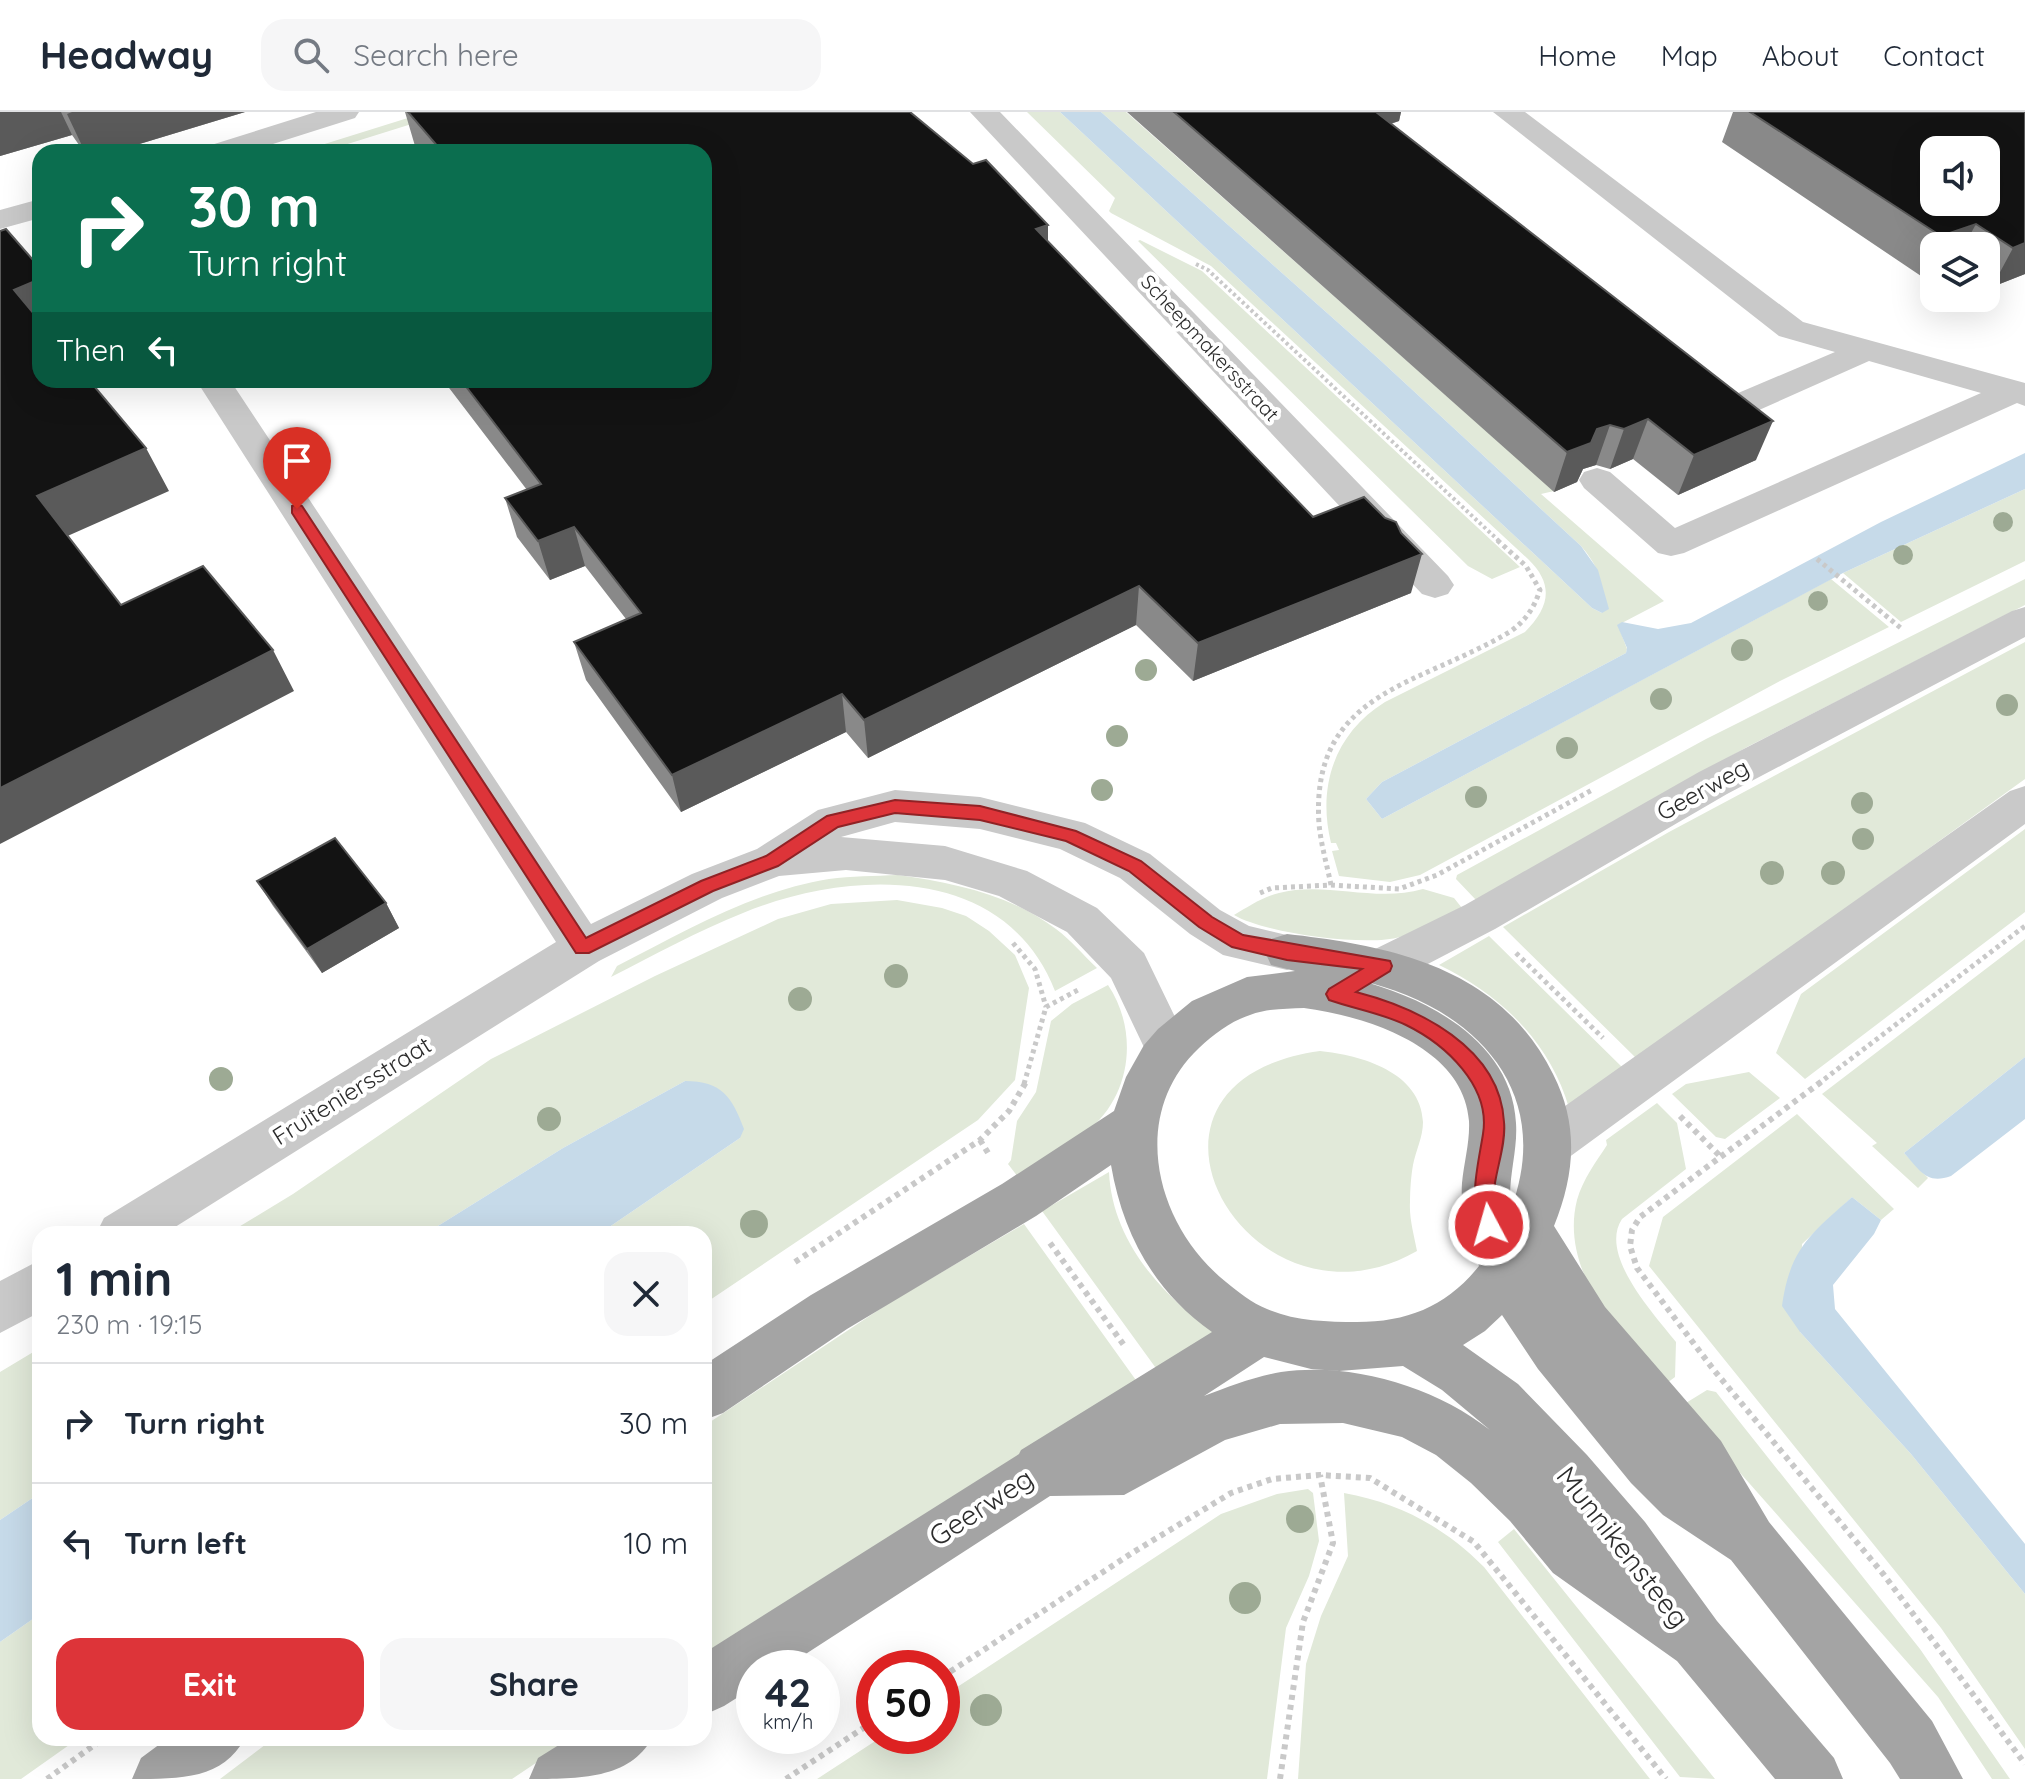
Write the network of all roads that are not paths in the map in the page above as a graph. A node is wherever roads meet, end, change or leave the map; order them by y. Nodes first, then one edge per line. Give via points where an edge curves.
1 (345, 112) edge
2 (984, 112) edge
3 (1507, 112) edge
4 (243, 144) edge
5 (32, 210) edge
6 (0, 220) edge
7 (1867, 350) junction
8 (218, 388) edge
9 (2020, 393) edge
10 (1729, 410) edge
11 (1597, 480) dead end
12 (1435, 585) dead end
13 (2025, 620) edge
14 (2025, 802) edge
15 (772, 861) junction
16 (583, 948) junction
17 (1287, 952) joint
18 (1383, 966) junction
19 (1336, 994) junction
20 (1167, 1048) junction
21 (1134, 1124) junction
22 (1551, 1143) junction
23 (134, 1226) edge
24 (1517, 1252) junction
25 (32, 1289) edge
26 (0, 1309) edge
27 (1260, 1331) junction
28 (1408, 1341) junction
29 (712, 1390) edge
30 (1172, 1413) junction
31 (1697, 1641) junction
32 (712, 1681) edge
33 (205, 1746) edge
34 (611, 1746) edge
35 (162, 1779) edge
36 (559, 1779) edge
37 (1813, 1779) edge
38 (1933, 1779) edge

1 - 4 street
2 - 12 street, Scheepmakersstraat
3 - 7 street via 1791,329
5 - 6 street
7 - 9 street
7 - 10 street
8 - 16 street
9 - 11 street via 1671,544
13 - 18 street, Geerweg via 1713,783 1480,917
14 - 22 street
15 - 16 street, Fruiteniersstraat via 707,886
15 - 17 street, Fruiteniersstraat via 833,821 895,806 980,813 1070,835 1135,866 1239,942
15 - 20 street, Fruiteniersstraat via 846,853 945,863 1012,883 1082,920 1128,966
16 - 23 street, Fruiteniersstraat
17 - 18 main road
18 - 19 main road
18 - 22 main road via 1474,1006 1505,1036 1545,1109
19 - 20 main road via 1285,989 1248,995 1209,1015
19 - 24 main road via 1413,1019 1444,1038 1470,1064 1487,1092 1495,1123 1484,1193 1489,1225
20 - 21 main road via 1141,1089
21 - 27 main road via 1136,1173 1161,1244 1191,1285 1225,1313
21 - 29 main road
22 - 24 main road via 1543,1189
24 - 28 main road via 1496,1286 1466,1315
24 - 38 main road via 1519,1301 1542,1335 1672,1488 1750,1541 1911,1742
25 - 26 street
27 - 28 main road via 1341,1348
27 - 30 main road
28 - 31 main road, Munnikensteeg via 1499,1402 1626,1541
30 - 31 main road via 1214,1418 1280,1398 1343,1397 1410,1413 1455,1436 1529,1502 1573,1553
30 - 32 main road, Geerweg via 1124,1468 1040,1469
31 - 37 main road, Munnikensteeg
33 - 35 main road
34 - 36 main road

